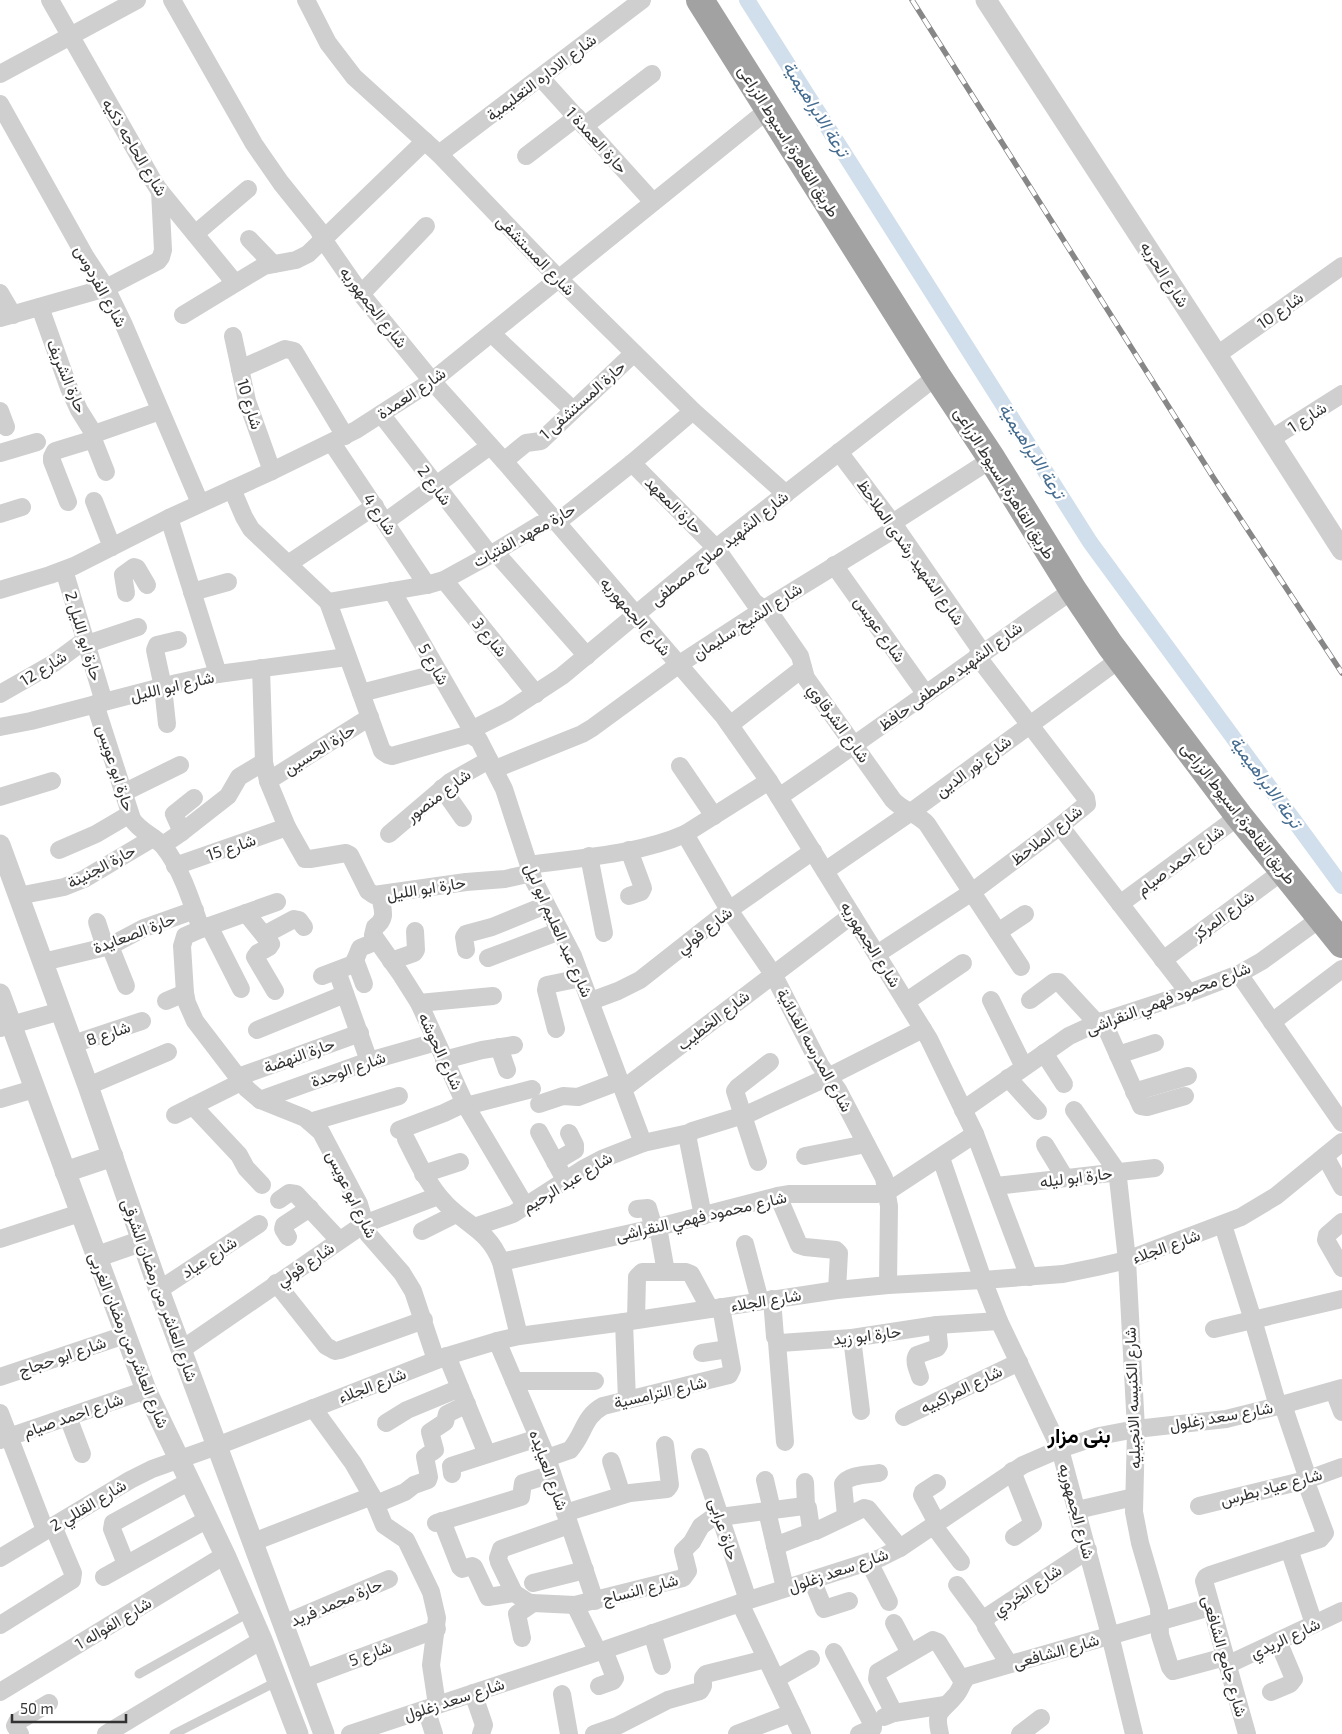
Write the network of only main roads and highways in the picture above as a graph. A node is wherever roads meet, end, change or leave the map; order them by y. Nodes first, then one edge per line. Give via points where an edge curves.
1 (700, 0) edge
2 (1342, 944) edge

1 - 2 highway, طريق القاهرة, اسيوط الزراعى via 1073,590 1120,659

